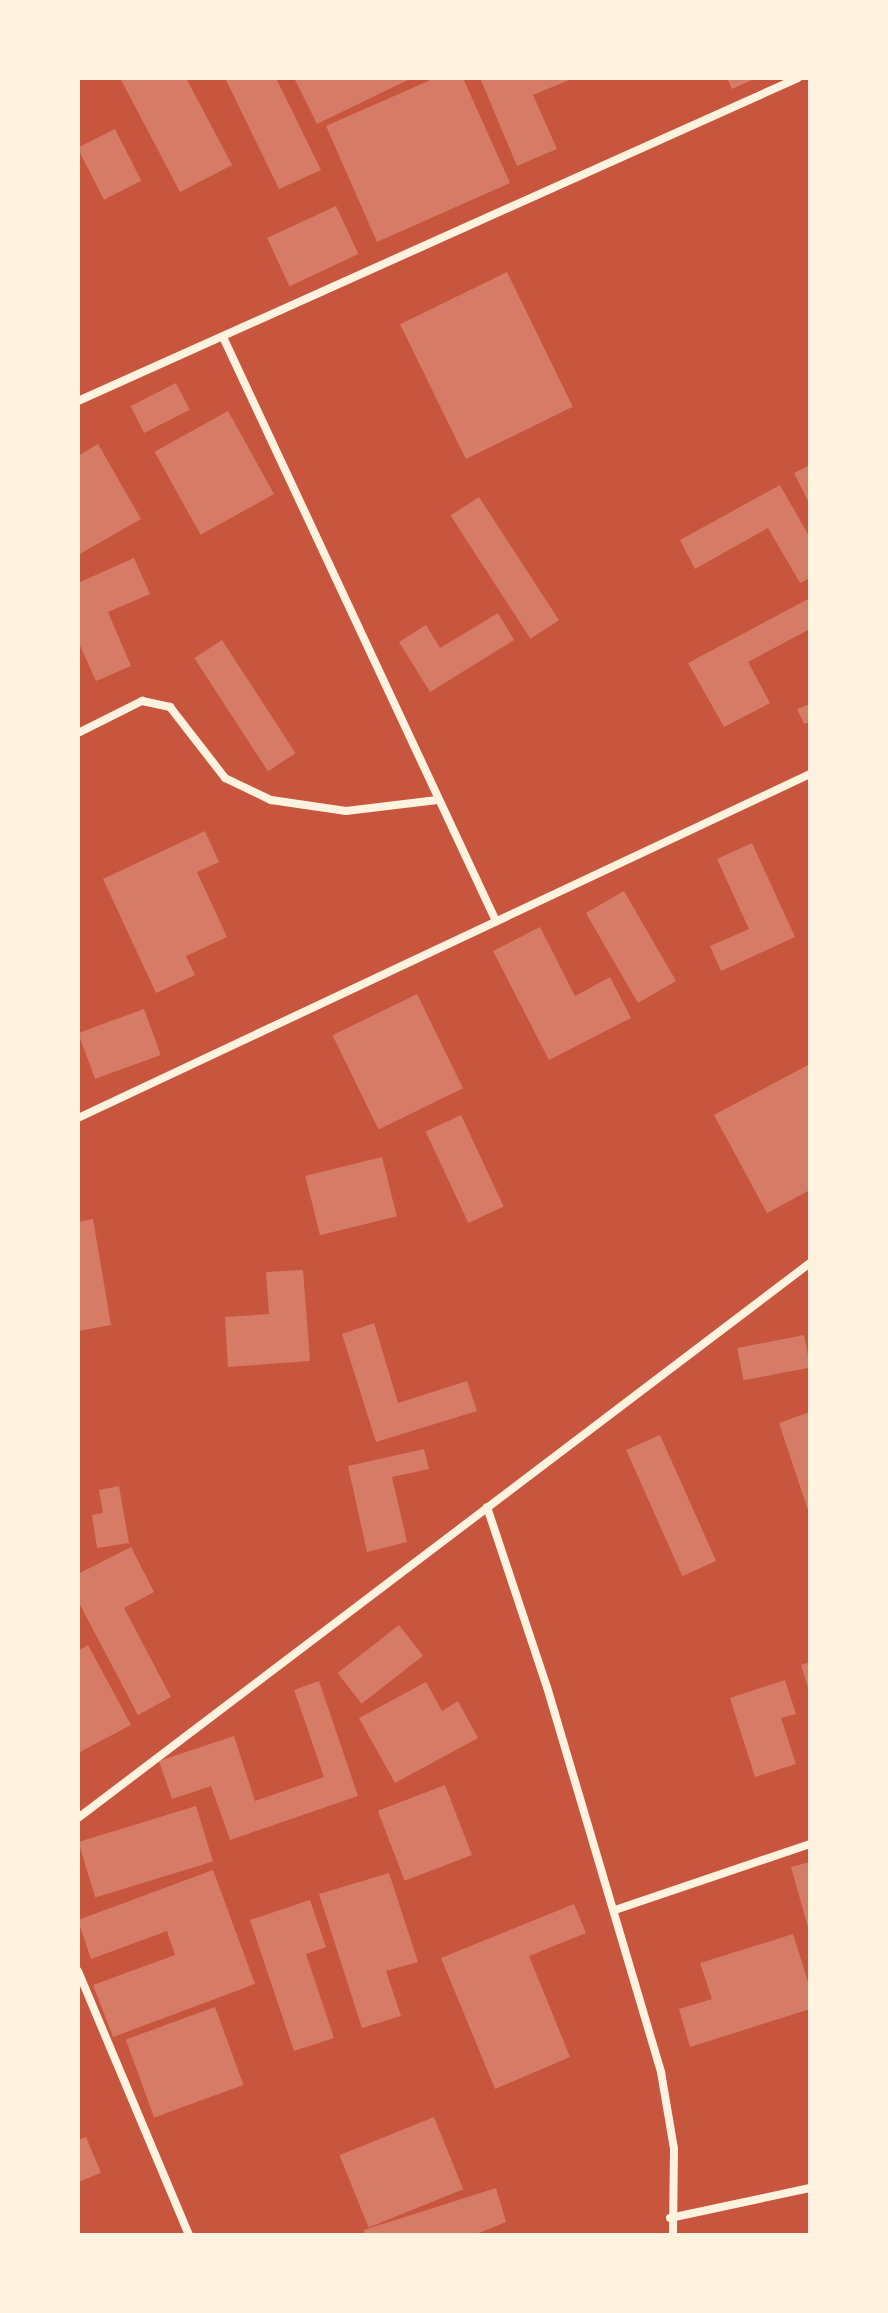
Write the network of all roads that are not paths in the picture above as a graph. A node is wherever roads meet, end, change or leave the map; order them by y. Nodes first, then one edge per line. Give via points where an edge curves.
1 (798, 78) edge
2 (223, 337) junction
3 (78, 401) edge
4 (78, 733) edge
5 (810, 774) edge
6 (437, 800) junction
7 (496, 921) junction
8 (78, 1118) edge
9 (810, 1263) edge
10 (487, 1507) junction
11 (78, 1818) edge
12 (810, 1844) edge
13 (615, 1910) junction
14 (78, 1971) edge
15 (810, 2188) edge
16 (670, 2218) junction
17 (189, 2235) edge
18 (673, 2235) edge

1 - 2 street
2 - 3 street
2 - 6 street
4 - 6 street via 142,701 170,707 225,778 271,800 346,811
5 - 7 street
6 - 7 street
7 - 8 street
9 - 10 street
10 - 11 street
10 - 13 street
12 - 13 street
13 - 16 street via 661,2072 674,2149
14 - 17 street
15 - 16 street
16 - 18 street

